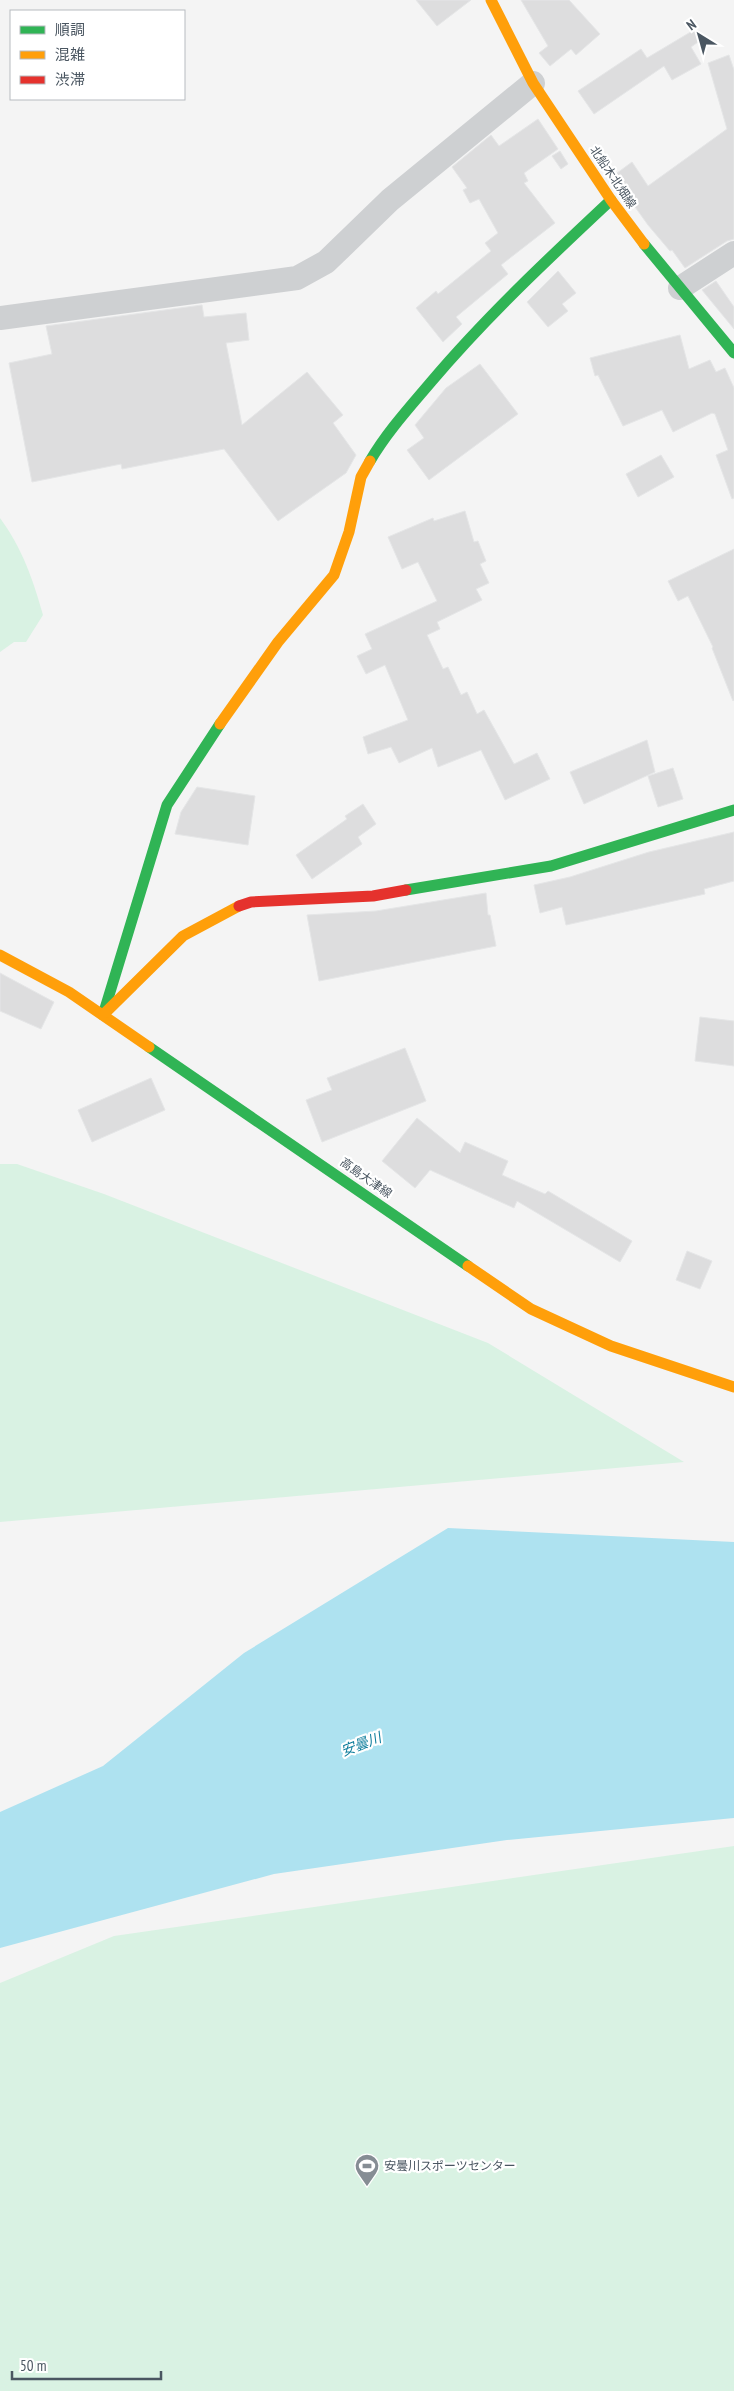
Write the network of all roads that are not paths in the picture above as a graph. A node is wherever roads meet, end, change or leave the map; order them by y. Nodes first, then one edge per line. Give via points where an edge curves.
1 (491, 0) edge
2 (533, 83) junction
3 (611, 200) junction
4 (734, 252) edge
5 (680, 288) junction
6 (0, 318) edge
7 (734, 354) edge
8 (734, 810) edge
9 (0, 955) edge
10 (103, 1015) junction
11 (734, 1387) edge

1 - 2 street, 北船木北畑線
2 - 3 street, 北船木北畑線
2 - 6 street via 404,188 326,262 297,278
3 - 5 street, 北船木北畑線
3 - 10 street via 461,347 384,437 361,477 349,532 334,575 278,642 167,805
4 - 5 street
5 - 7 street, 北船木北畑線
8 - 10 street via 551,866 373,896 251,902 235,907 183,936
9 - 10 street, 高島大津線 via 69,992
10 - 11 street, 高島大津線 via 531,1309 611,1346

